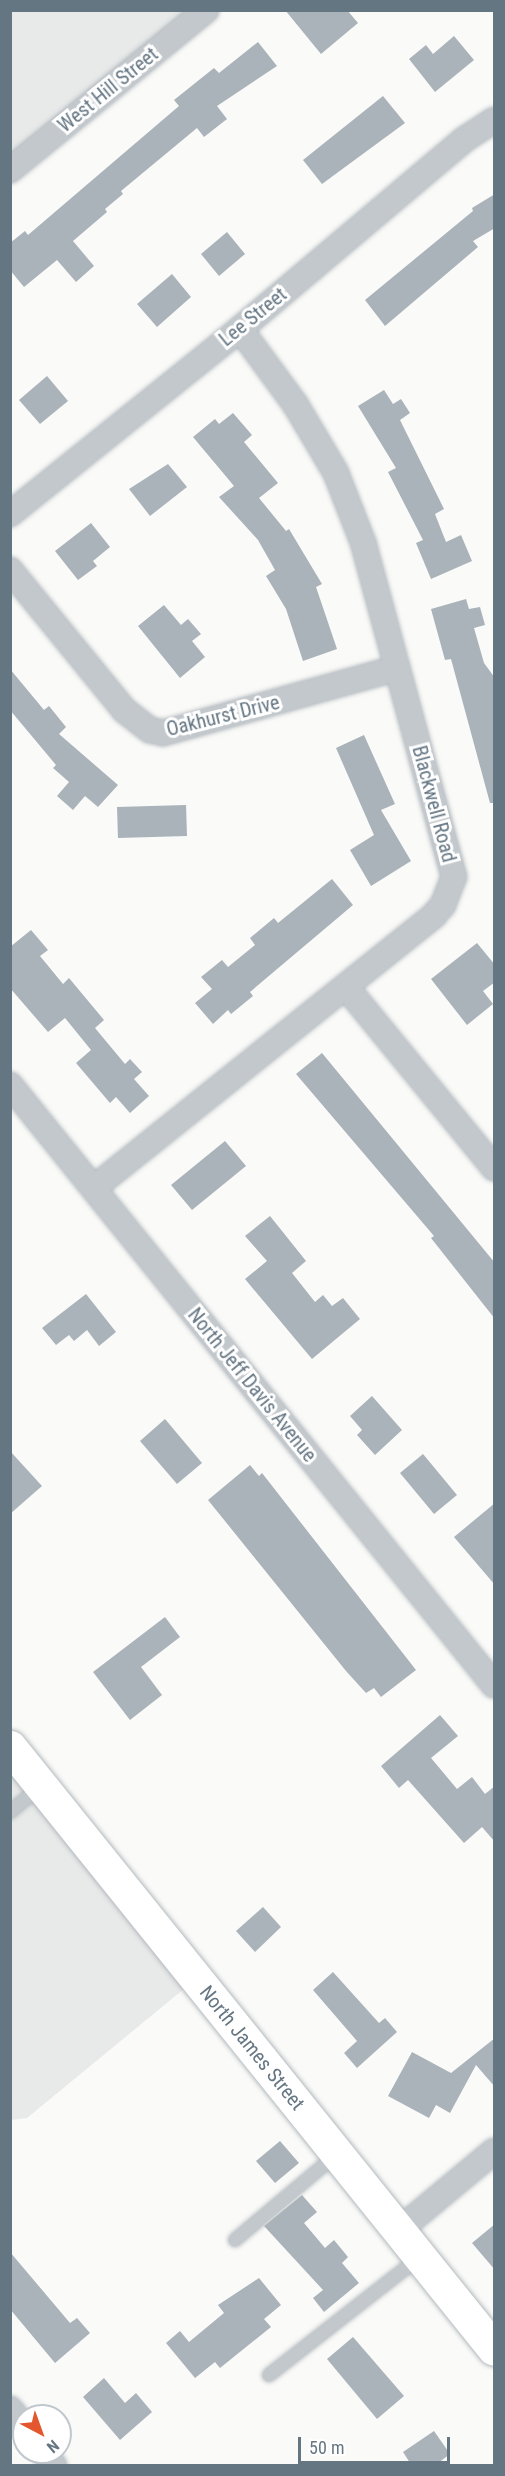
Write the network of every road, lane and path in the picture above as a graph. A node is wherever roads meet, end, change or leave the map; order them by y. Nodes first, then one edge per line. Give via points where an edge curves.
1 (206, 10) edge
2 (495, 120) edge
3 (10, 170) edge
4 (240, 329) junction
5 (10, 514) edge
6 (10, 570) edge
7 (397, 668) junction
8 (346, 987) junction
9 (10, 1085) edge
10 (495, 1168) edge
11 (94, 1187) junction
12 (495, 1685) edge
13 (10, 1747) edge
14 (42, 1786) junction
15 (10, 1812) edge
16 (495, 2151) edge
17 (337, 2154) junction
18 (398, 2230) junction
19 (235, 2240) dead end
20 (420, 2257) junction
21 (495, 2349) edge
22 (269, 2375) dead end

1 - 3 street, West Hill Street
2 - 4 street, Lee Street via 465,139
4 - 5 street, Lee Street
4 - 7 street, Blackwell Road via 295,404 336,473 364,545
6 - 7 street, Oakhurst Drive via 124,710 150,730 174,731
7 - 8 street, Blackwell Road via 454,877 434,915
8 - 10 street
8 - 11 street, Blackwell Road
9 - 11 street, North Jeff Davis Avenue
11 - 12 street, North Jeff Davis Avenue
13 - 14 street, North James Street
14 - 15 lane
14 - 17 street, North James Street
16 - 18 street
17 - 18 street, North James Street
17 - 19 lane
18 - 20 street, North James Street
20 - 21 street, North James Street
20 - 22 lane

